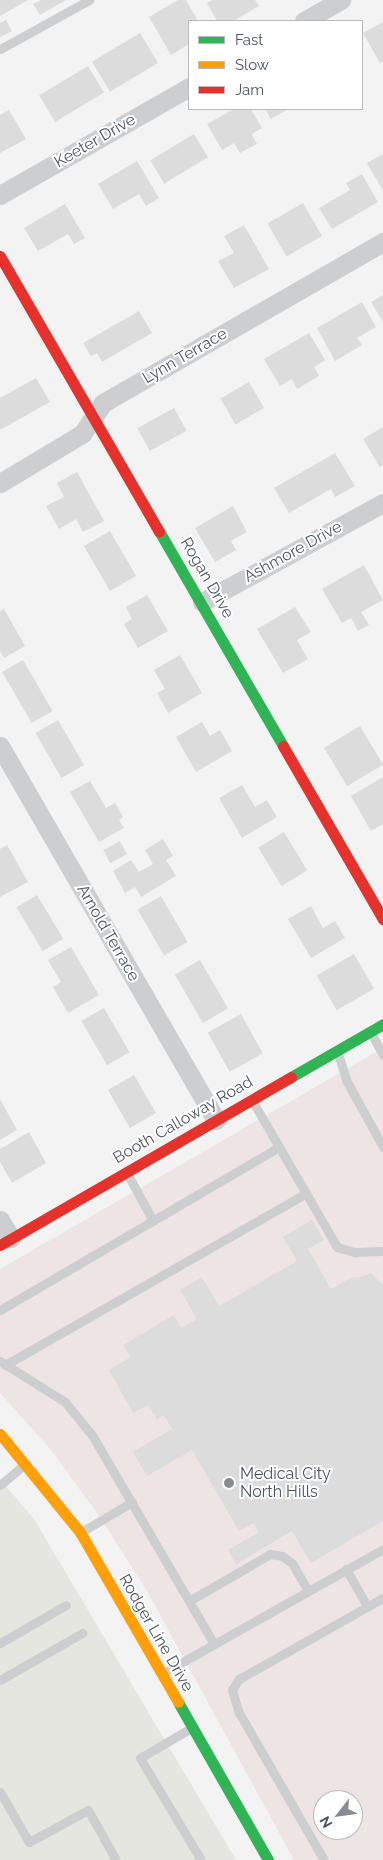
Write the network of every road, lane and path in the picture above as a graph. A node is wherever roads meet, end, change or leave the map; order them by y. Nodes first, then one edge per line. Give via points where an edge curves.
1 (89, 0) edge
2 (341, 0) edge
3 (306, 20) edge
4 (0, 49) edge
5 (188, 88) edge
6 (0, 195) edge
7 (383, 242) edge
8 (0, 256) edge
9 (94, 416) junction
10 (0, 483) edge
11 (383, 503) edge
12 (202, 602) junction
13 (0, 746) edge
14 (383, 919) edge
15 (383, 1024) edge
16 (370, 1031) junction
17 (337, 1050) junction
18 (383, 1054) edge
19 (252, 1099) junction
20 (216, 1120) junction
21 (279, 1147) junction
22 (383, 1147) edge
23 (126, 1172) junction
24 (306, 1193) junction
25 (0, 1220) edge
26 (153, 1221) junction
27 (5, 1242) edge
28 (383, 1251) edge
29 (0, 1310) edge
30 (3, 1363) edge
31 (0, 1434) edge
32 (26, 1464) junction
33 (0, 1485) edge
34 (132, 1502) junction
35 (80, 1532) junction
36 (383, 1549) edge
37 (346, 1570) junction
38 (308, 1591) junction
39 (383, 1598) edge
40 (189, 1601) junction
41 (66, 1605) dead end
42 (367, 1606) junction
43 (82, 1633) dead end
44 (0, 1643) edge
45 (214, 1644) junction
46 (161, 1674) junction
47 (0, 1680) edge
48 (192, 1727) junction
49 (0, 1792) edge
50 (116, 1860) edge
51 (201, 1860) edge
52 (268, 1860) edge
53 (324, 1860) edge

1 - 4 lane
2 - 3 street
5 - 6 street, Keeter Drive
7 - 9 street, Lynn Terrace via 103,402
8 - 9 street, Rogan Drive
9 - 10 street, Lynn Terrace via 82,434
9 - 12 street, Rogan Drive
11 - 12 street, Ashmore Drive
12 - 14 street, Rogan Drive
13 - 20 street, Arnold Terrace
15 - 16 street, Booth Calloway Road
16 - 17 street, Booth Calloway Road
16 - 18 lane
17 - 19 street, Booth Calloway Road
17 - 22 lane via 346,1080
19 - 20 street, Booth Calloway Road
19 - 21 lane
20 - 23 street, Booth Calloway Road
21 - 24 lane
21 - 26 lane
23 - 26 lane
23 - 27 street, Booth Calloway Road
24 - 28 lane via 337,1247 355,1252
24 - 30 lane
25 - 27 street
26 - 29 lane
30 - 34 lane via 65,1402 92,1435
31 - 32 street, Rodger Line Drive
32 - 33 lane
32 - 35 street, Rodger Line Drive
34 - 35 lane
34 - 40 lane
35 - 46 street, Rodger Line Drive
36 - 37 lane
37 - 38 lane
37 - 42 lane
38 - 40 lane via 292,1563 282,1556 270,1554
38 - 45 lane
39 - 42 lane
40 - 45 lane
41 - 44 lane
42 - 53 lane via 239,1679 232,1690 239,1713
43 - 47 lane
45 - 46 lane
46 - 48 street, Rodger Line Drive
48 - 51 lane via 140,1758
48 - 52 street, Rodger Line Drive
49 - 50 lane via 29,1842 88,1810

